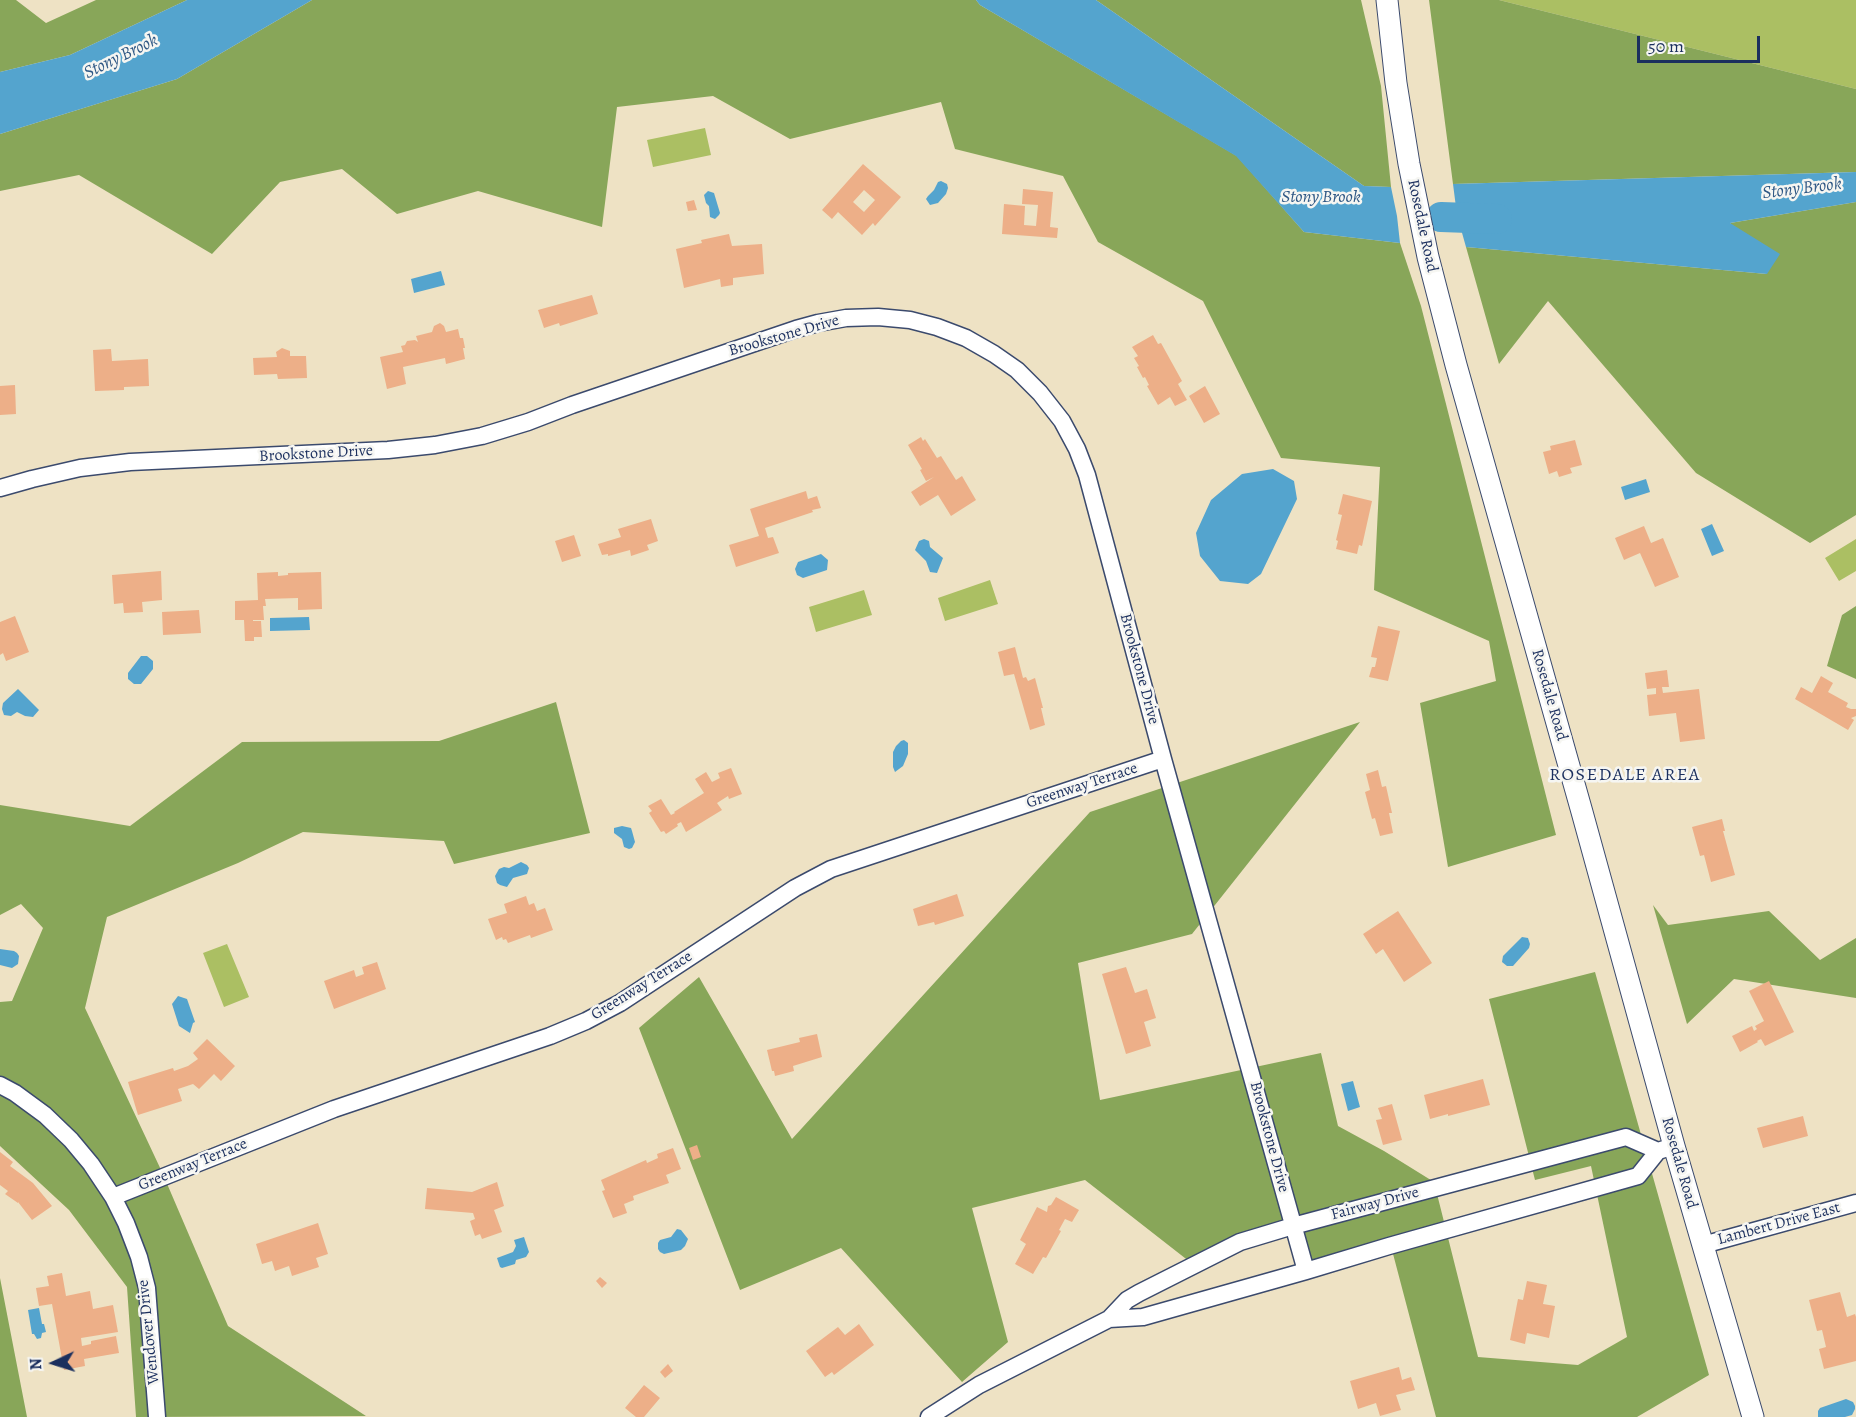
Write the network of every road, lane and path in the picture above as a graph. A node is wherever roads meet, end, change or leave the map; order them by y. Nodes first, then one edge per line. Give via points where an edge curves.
1 (1387, 0) edge
2 (0, 488) edge
3 (1163, 759) junction
4 (0, 1085) edge
5 (1666, 1148) junction
6 (113, 1197) junction
7 (1856, 1203) edge
8 (1293, 1226) junction
9 (1703, 1245) junction
10 (1306, 1271) junction
11 (1109, 1319) junction
12 (157, 1417) edge
13 (928, 1417) edge
14 (1753, 1417) edge

1 - 5 street, Rosedale Road via 1396,83 1428,257 1579,801
2 - 3 street, Brookstone Drive via 80,468 130,462 435,445 528,422 818,323 846,318 909,320 966,338 994,354 1017,370 1062,421 1087,475
3 - 6 street, Greenway Terrace via 831,869 761,908 620,1003 586,1021 334,1109
3 - 8 street, Brookstone Drive
4 - 6 street, Wendover Drive via 45,1115 71,1140
5 - 8 street, Fairway Drive via 1626,1137
5 - 9 street, Rosedale Road
5 - 10 street, Fairway Drive via 1638,1176
6 - 12 street, Wendover Drive via 136,1248 147,1288
7 - 9 street, Lambert Drive East
8 - 10 street, Brookstone Drive
8 - 11 street, Fairway Drive via 1240,1242 1208,1257 1127,1300
9 - 14 street, Rosedale Road
10 - 11 street, Fairway Drive via 1143,1317
11 - 13 street, Fairway Drive via 979,1385

